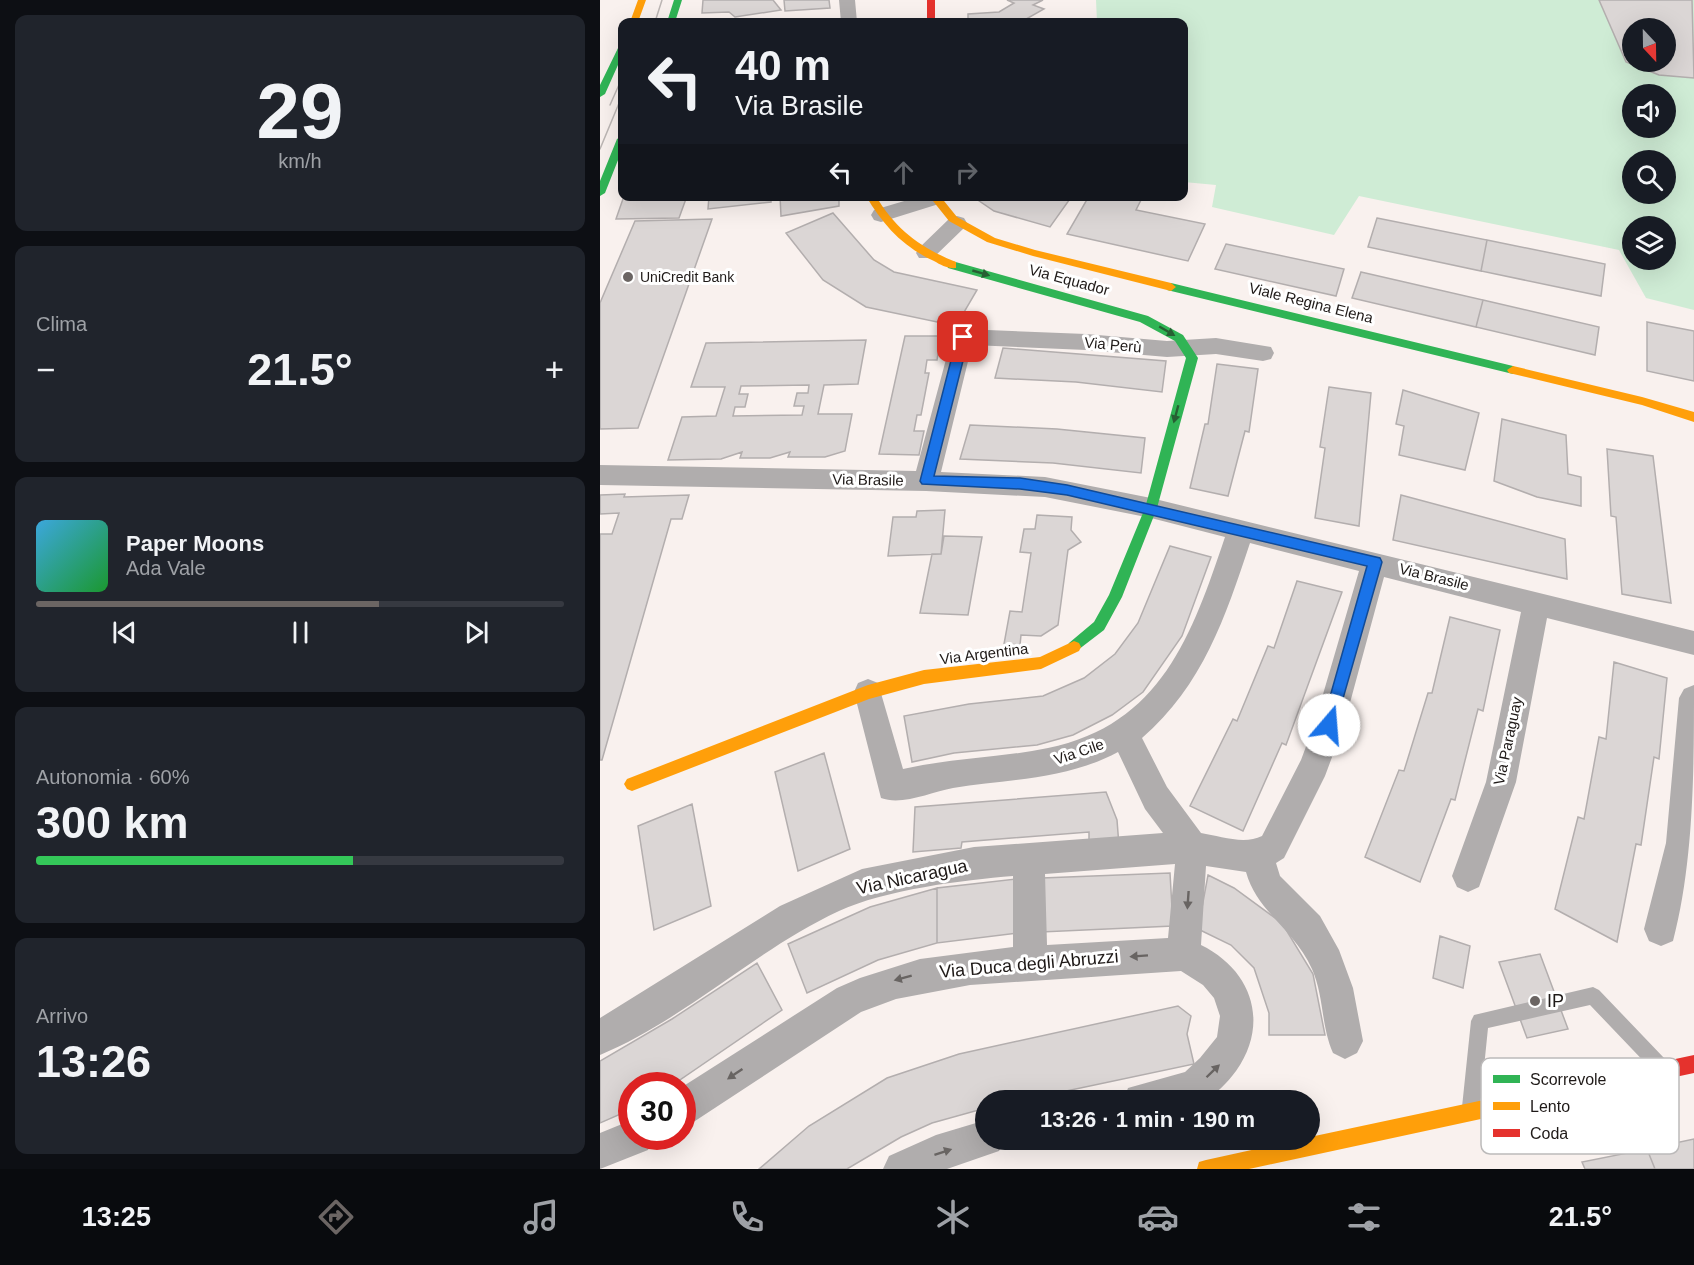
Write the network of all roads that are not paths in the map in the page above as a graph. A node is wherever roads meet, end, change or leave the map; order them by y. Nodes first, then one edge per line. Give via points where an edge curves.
1 (642, 0) edge
2 (678, 0) edge
3 (847, 0) edge
4 (931, 0) edge
5 (635, 18) edge
6 (671, 18) edge
7 (849, 18) edge
8 (931, 18) edge
9 (618, 56) edge
10 (600, 94) edge
11 (618, 149) edge
12 (600, 193) edge
13 (874, 201) edge
14 (925, 201) edge
15 (937, 201) edge
16 (881, 215) junction
17 (957, 223) junction
18 (926, 253) junction
19 (1190, 353) junction
20 (1263, 353) dead end
21 (1694, 417) edge
22 (600, 475) edge
23 (926, 481) junction
24 (1151, 508) junction
25 (1241, 530) junction
26 (1375, 562) junction
27 (1536, 603) junction
28 (1694, 643) edge
29 (868, 692) junction
30 (1694, 698) edge
31 (1124, 733) junction
32 (632, 784) dead end
33 (1192, 847) junction
34 (1258, 855) junction
35 (1029, 860) junction
36 (1468, 876) dead end
37 (1675, 912) edge
38 (1184, 954) junction
39 (1030, 963) junction
40 (600, 1037) edge
41 (1345, 1041) dead end
42 (1653, 1058) edge
43 (1694, 1064) edge
44 (1679, 1068) edge
45 (1181, 1090) edge
46 (696, 1099) edge
47 (1481, 1110) edge
48 (1470, 1112) junction
49 (975, 1142) edge
50 (618, 1144) edge
51 (600, 1152) edge
52 (902, 1169) edge
53 (1206, 1169) edge

1 - 5 main road
2 - 6 main road
3 - 7 street
4 - 8 main road
9 - 10 main road
11 - 12 main road
13 - 16 main road, Via Equador
14 - 16 street
15 - 17 main road, Viale Regina Elena
16 - 18 main road, Via Equador via 899,235
17 - 18 street
17 - 21 main road, Viale Regina Elena via 1033,253 1642,401
18 -> 19 main road, Via Equador via 965,269 1144,319 1164,328
19 - 20 street, Via Perù via 1216,346
19 - 23 street, Via Perù via 1086,342 963,337
19 -> 24 main road, Via Argentina
22 - 23 street, Via Brasile
23 - 24 street, Via Brasile via 1020,483
24 - 25 street, Via Brasile
24 - 29 main road, Via Argentina via 1108,612 1099,626 1074,648 1032,665 924,677
25 - 26 street, Via Brasile
25 - 31 street, Via Cile via 1205,634 1193,657 1164,699
26 - 27 street, Via Brasile
26 - 34 street via 1341,688 1314,766 1273,847
27 - 28 street, Via Brasile
27 - 36 street, Via Paraguay via 1501,782
29 - 31 street, Via Cile via 892,787 965,771 1057,761
29 - 32 main road, Via Argentina
30 - 37 street via 1688,803
31 - 33 street via 1156,798
33 - 34 street, Via Nicaragua via 1239,856
33 - 35 street, Via Nicaragua
33 -> 38 street
34 - 41 street via 1266,885 1308,928 1327,962
35 - 39 street
35 - 40 street, Via Nicaragua via 974,863 862,885 826,900
38 -> 39 street, Via Duca degli Abruzzi
45 -> 38 street via 1196,1086 1230,1052 1237,1011 1230,989 1209,967
39 -> 46 street, Via Duca degli Abruzzi via 926,973 874,987 816,1019
42 - 48 lane via 1593,996 1480,1021
43 - 44 main road
47 - 48 main road
48 - 53 main road
52 -> 49 street
50 - 51 street

